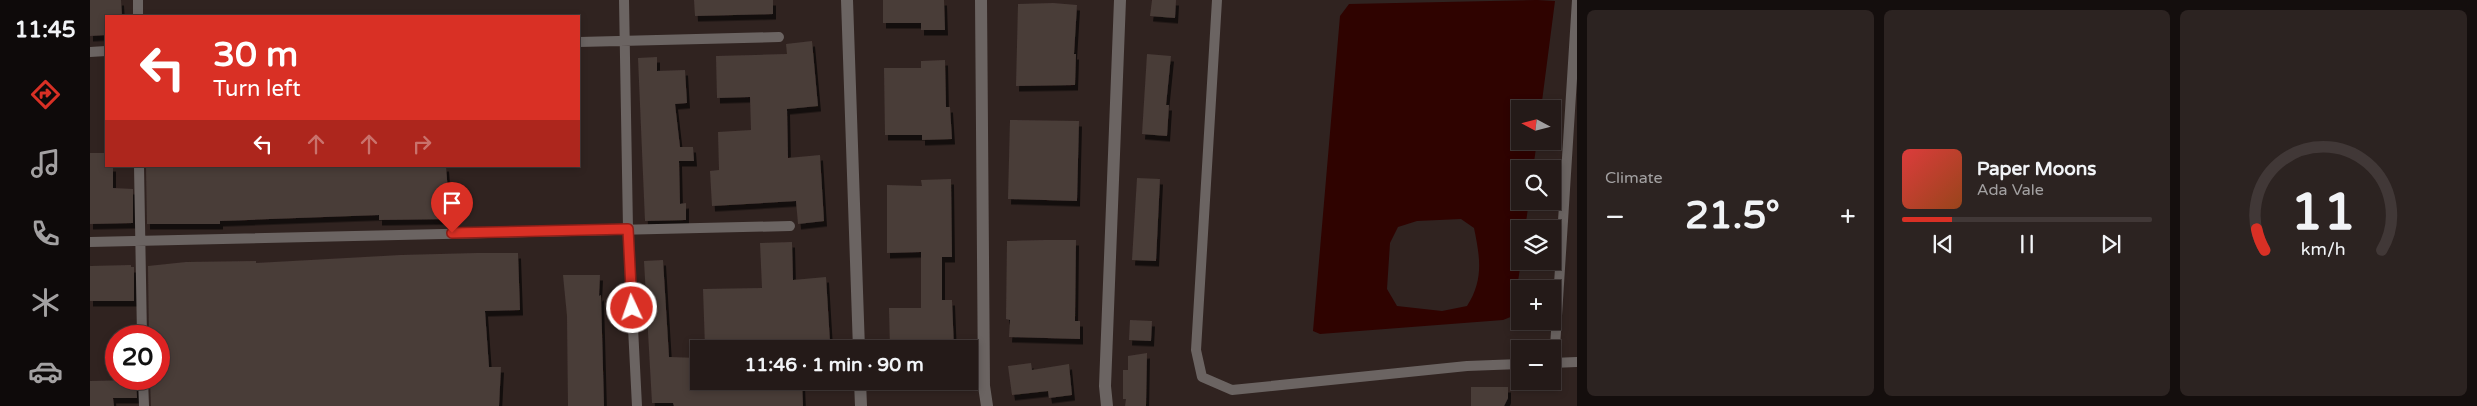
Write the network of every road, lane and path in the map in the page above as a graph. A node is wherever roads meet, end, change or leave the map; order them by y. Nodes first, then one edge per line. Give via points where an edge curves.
1 (138, 0) edge
2 (624, 0) edge
3 (847, 0) edge
4 (982, 0) edge
5 (1120, 0) edge
6 (1217, 0) edge
7 (1577, 0) edge
8 (138, 15) edge
9 (779, 36) dead end
10 (625, 41) junction
11 (580, 42) edge
12 (90, 52) edge
13 (105, 52) edge
14 (139, 167) edge
15 (790, 226) dead end
16 (628, 229) junction
17 (139, 240) junction
18 (90, 242) edge
19 (142, 325) edge
20 (859, 340) edge
21 (1555, 340) edge
22 (1577, 362) edge
23 (1561, 363) edge
24 (1511, 364) edge
25 (143, 390) edge
26 (860, 390) edge
27 (144, 406) edge
28 (637, 406) edge
29 (861, 406) edge
30 (987, 406) edge
31 (1106, 406) edge

1 - 8 lane
2 - 10 lane
3 - 20 street
4 - 30 street via 984,386
5 - 31 street
6 - 24 lane via 1196,350 1202,377 1232,390
7 - 21 lane
9 - 10 lane
10 - 11 lane
10 - 16 lane
12 - 13 lane
14 - 17 lane
15 - 16 lane
16 - 17 lane
16 - 28 lane
17 - 18 lane
17 - 19 lane
22 - 23 lane
25 - 27 lane
26 - 29 street

